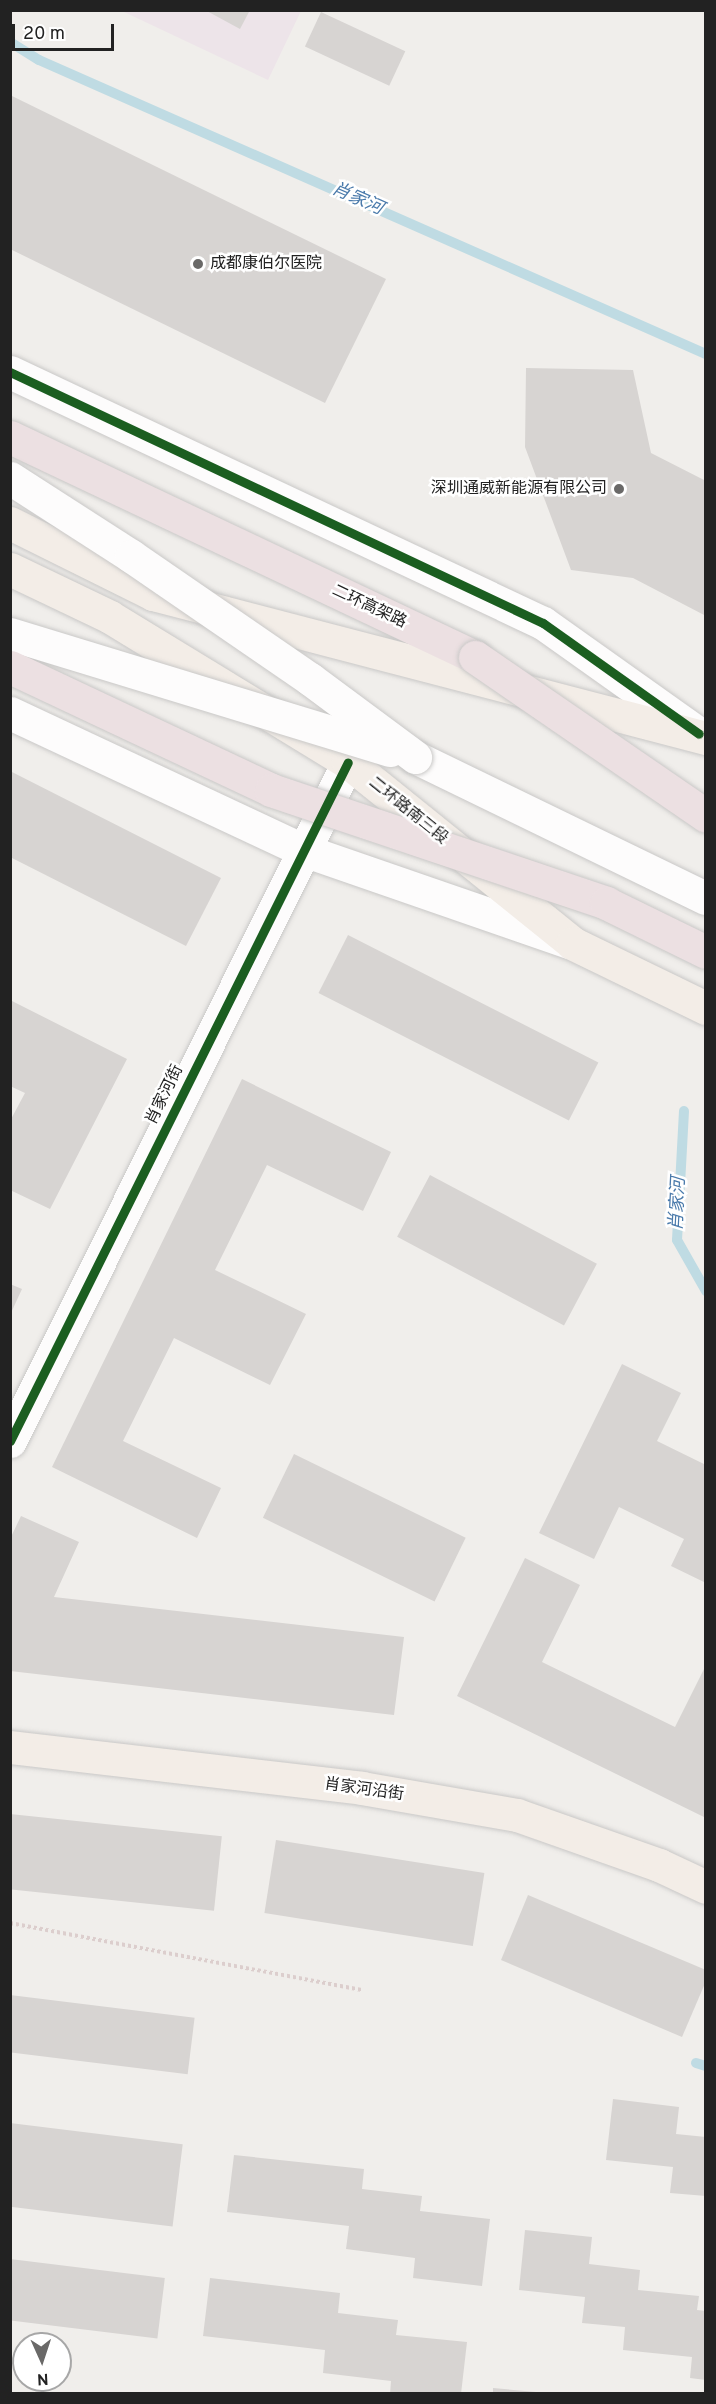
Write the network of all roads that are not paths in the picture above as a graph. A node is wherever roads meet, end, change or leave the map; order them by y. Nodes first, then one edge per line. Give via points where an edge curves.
1 (10, 372) edge
2 (10, 437) edge
3 (10, 478) edge
4 (10, 523) edge
5 (10, 569) edge
6 (10, 634) edge
7 (10, 667) edge
8 (10, 712) edge
9 (702, 736) edge
10 (415, 757) junction
11 (348, 762) junction
12 (705, 816) edge
13 (303, 849) junction
14 (705, 898) edge
15 (572, 943) junction
16 (705, 952) edge
17 (705, 1008) edge
18 (10, 1442) edge
19 (10, 1747) edge
20 (705, 1887) edge

1 - 9 street via 543,623
2 - 12 highway, 二环高架路, bridge via 475,657
3 - 10 street, bridge via 310,679
4 - 9 main road via 153,594
5 - 11 main road, 二环路南三段 via 110,617
6 - 10 street, bridge
7 - 16 highway, bridge via 271,790 606,903
8 - 13 street
10 - 14 street
11 - 13 street, 肖家河街
11 - 15 main road, 二环路南三段
13 - 15 street
13 - 18 street, 肖家河街
15 - 17 main road, 二环路南三段
19 - 20 main road, 肖家河沿街 via 362,1788 517,1815 659,1865

